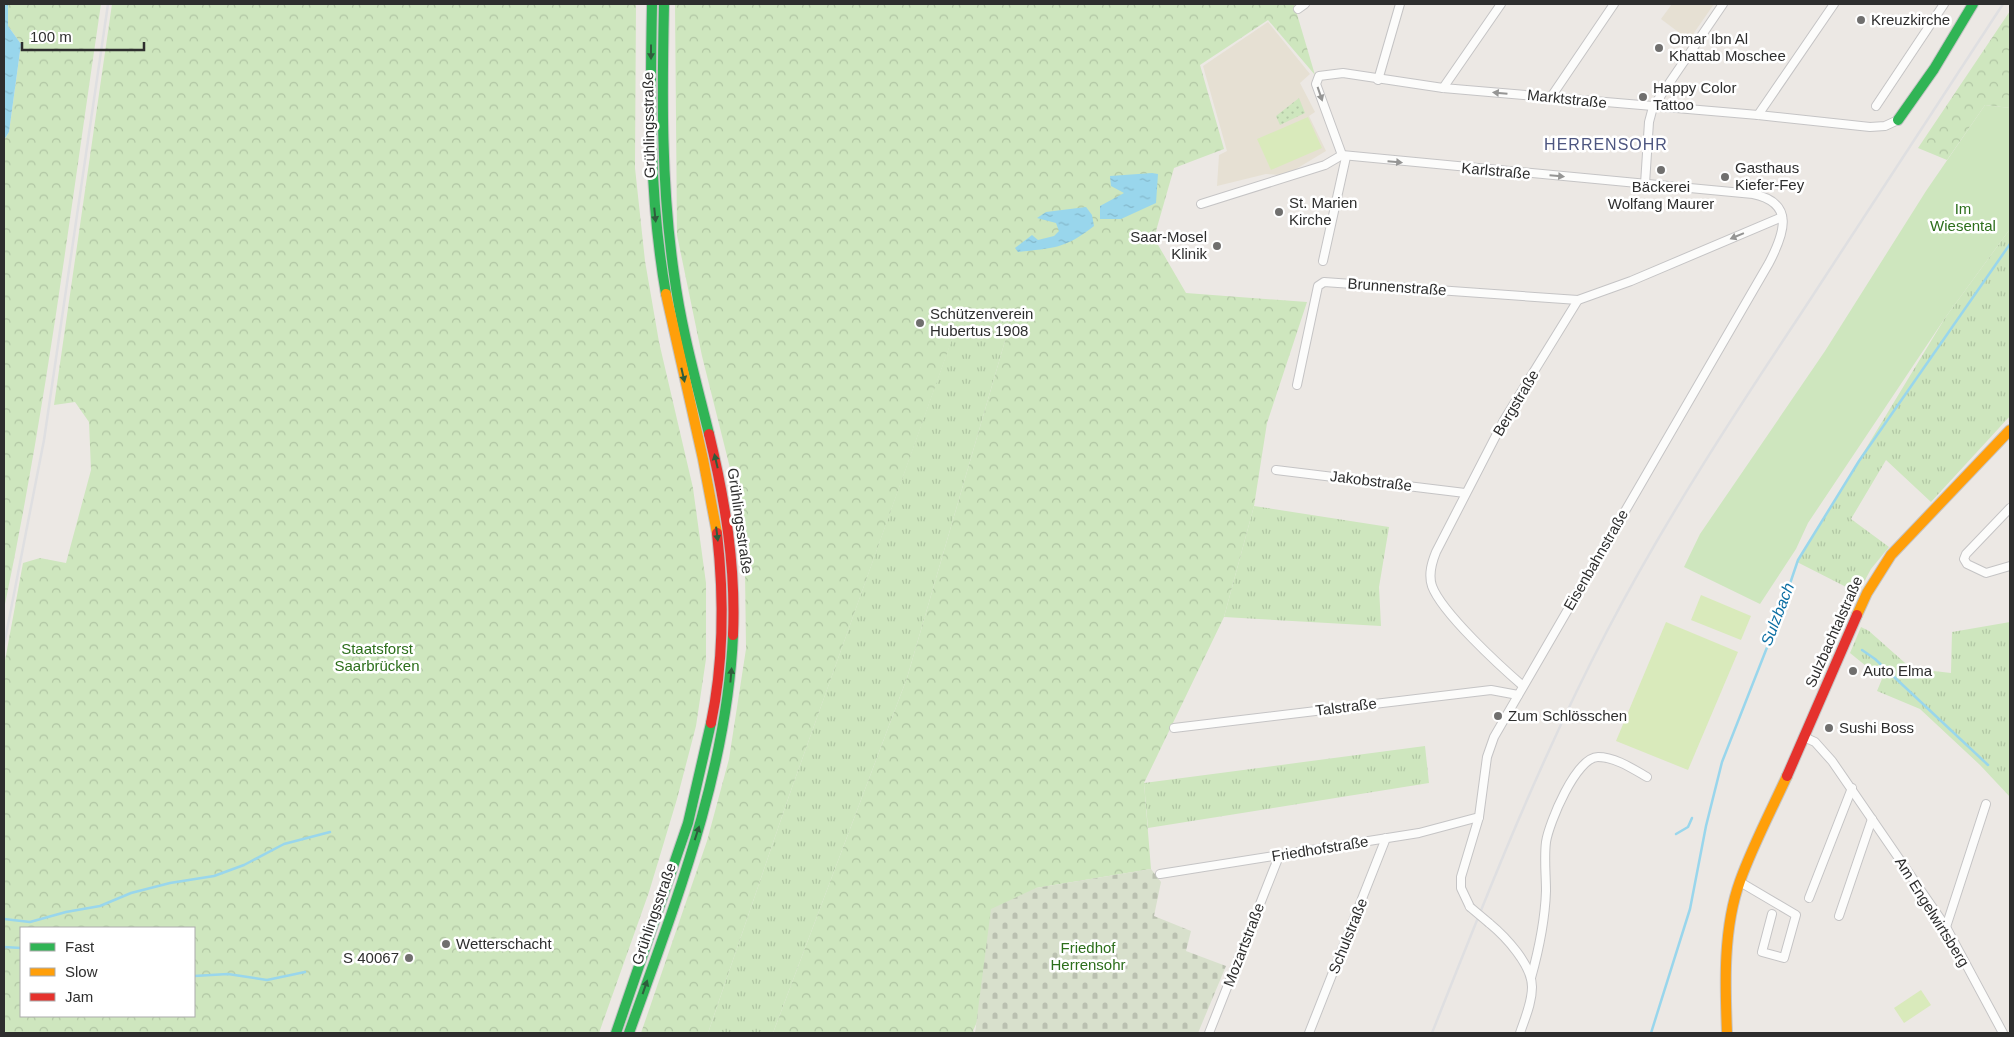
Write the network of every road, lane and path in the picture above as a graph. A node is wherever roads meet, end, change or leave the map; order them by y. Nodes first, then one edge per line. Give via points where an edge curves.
1 (652, 4) edge
2 (664, 4) edge
3 (1400, 4) edge
4 (1501, 4) edge
5 (1614, 4) edge
6 (1723, 4) edge
7 (1834, 4) edge
8 (1944, 4) edge
9 (1973, 4) edge
10 (1378, 80) junction
11 (1443, 88) junction
12 (1551, 97) junction
13 (1876, 106) dead end
14 (1653, 107) junction
15 (1758, 114) junction
16 (1898, 120) joint
17 (1344, 156) junction
18 (1645, 184) junction
19 (1201, 204) dead end
20 (1782, 217) junction
21 (1784, 229) joint
22 (1323, 261) dead end
23 (1578, 300) junction
24 (1297, 385) dead end
25 (2010, 430) edge
26 (1276, 470) dead end
27 (1465, 493) junction
28 (2010, 508) edge
29 (2010, 566) edge
30 (1523, 686) junction
31 (1518, 695) junction
32 (1174, 728) dead end
33 (1804, 737) junction
34 (1647, 777) dead end
35 (1852, 788) junction
36 (1986, 804) dead end
37 (1479, 817) junction
38 (1872, 818) junction
39 (1386, 838) junction
40 (1279, 856) junction
41 (1160, 874) dead end
42 (1740, 882) junction
43 (1809, 898) dead end
44 (1772, 914) dead end
45 (1839, 916) dead end
46 (1946, 927) junction
47 (1531, 978) junction
48 (616, 1033) edge
49 (629, 1033) edge
50 (1209, 1033) edge
51 (1309, 1033) edge
52 (1520, 1033) edge
53 (1727, 1033) edge
54 (2003, 1033) edge

1 -> 48 main road via 654,206 669,314 714,513 721,569 722,644 718,691 688,826
49 -> 2 main road, Grühlingsstraße via 712,784 723,738 734,644 734,593 726,511 681,315 671,256 664,156
3 - 10 street
4 - 11 street
5 - 12 street
6 - 14 street
7 - 15 street
8 - 13 street
9 - 16 main road via 1934,69
10 - 11 street, Marktstraße
10 -> 17 street, Marktstraße via 1342,73 1319,76 1316,84
12 -> 11 street, Marktstraße
12 - 14 street, Marktstraße
14 - 15 street, Marktstraße
14 - 18 street
15 - 16 street, Marktstraße via 1870,127
17 -> 18 street, Karlstraße
17 - 19 street
17 - 22 street
18 - 20 street, Karlstraße via 1767,197
20 - 21 street, Karlstraße
20 -> 23 street via 1631,282
21 - 30 street, Eisenbahnstraße via 1769,263
23 - 24 street, Brunnenstraße via 1324,282 1318,286
23 - 27 street, Bergstraße via 1504,420
25 - 33 main road, Sulzbachtalstraße via 1912,532 1878,574
26 - 27 street, Jakobstraße
27 - 30 street, Bergstraße via 1431,566 1432,585 1447,608 1494,660
28 - 29 street via 1964,560 1986,573
30 - 31 street, Eisenbahnstraße
31 - 32 street, Talstraße via 1491,690
31 - 37 street, Eisenbahnstraße via 1494,737 1487,757
33 - 35 street, Am Engelwirtsberg via 1825,751
33 - 42 main road, Sulzbachtalstraße
34 - 47 street via 1627,766 1598,757 1589,759 1561,795 1546,841 1546,893 1541,940
35 - 38 street, Am Engelwirtsberg
35 - 43 street
36 - 46 street
37 - 39 street, Friedhofstraße
37 - 47 street, Eisenbahnstraße, bridge via 1461,877 1461,888 1470,907 1507,937
38 - 45 street
38 - 46 street, Am Engelwirtsberg
39 - 40 street, Friedhofstraße
39 - 51 street, Schulstraße
40 - 41 street, Friedhofstraße
40 - 50 street, Mozartstraße
42 - 44 street via 1796,915 1784,958 1762,952
42 - 53 main road, Sulzbachtalstraße via 1727,951
46 - 54 street, Am Engelwirtsberg
47 - 52 street via 1531,997

